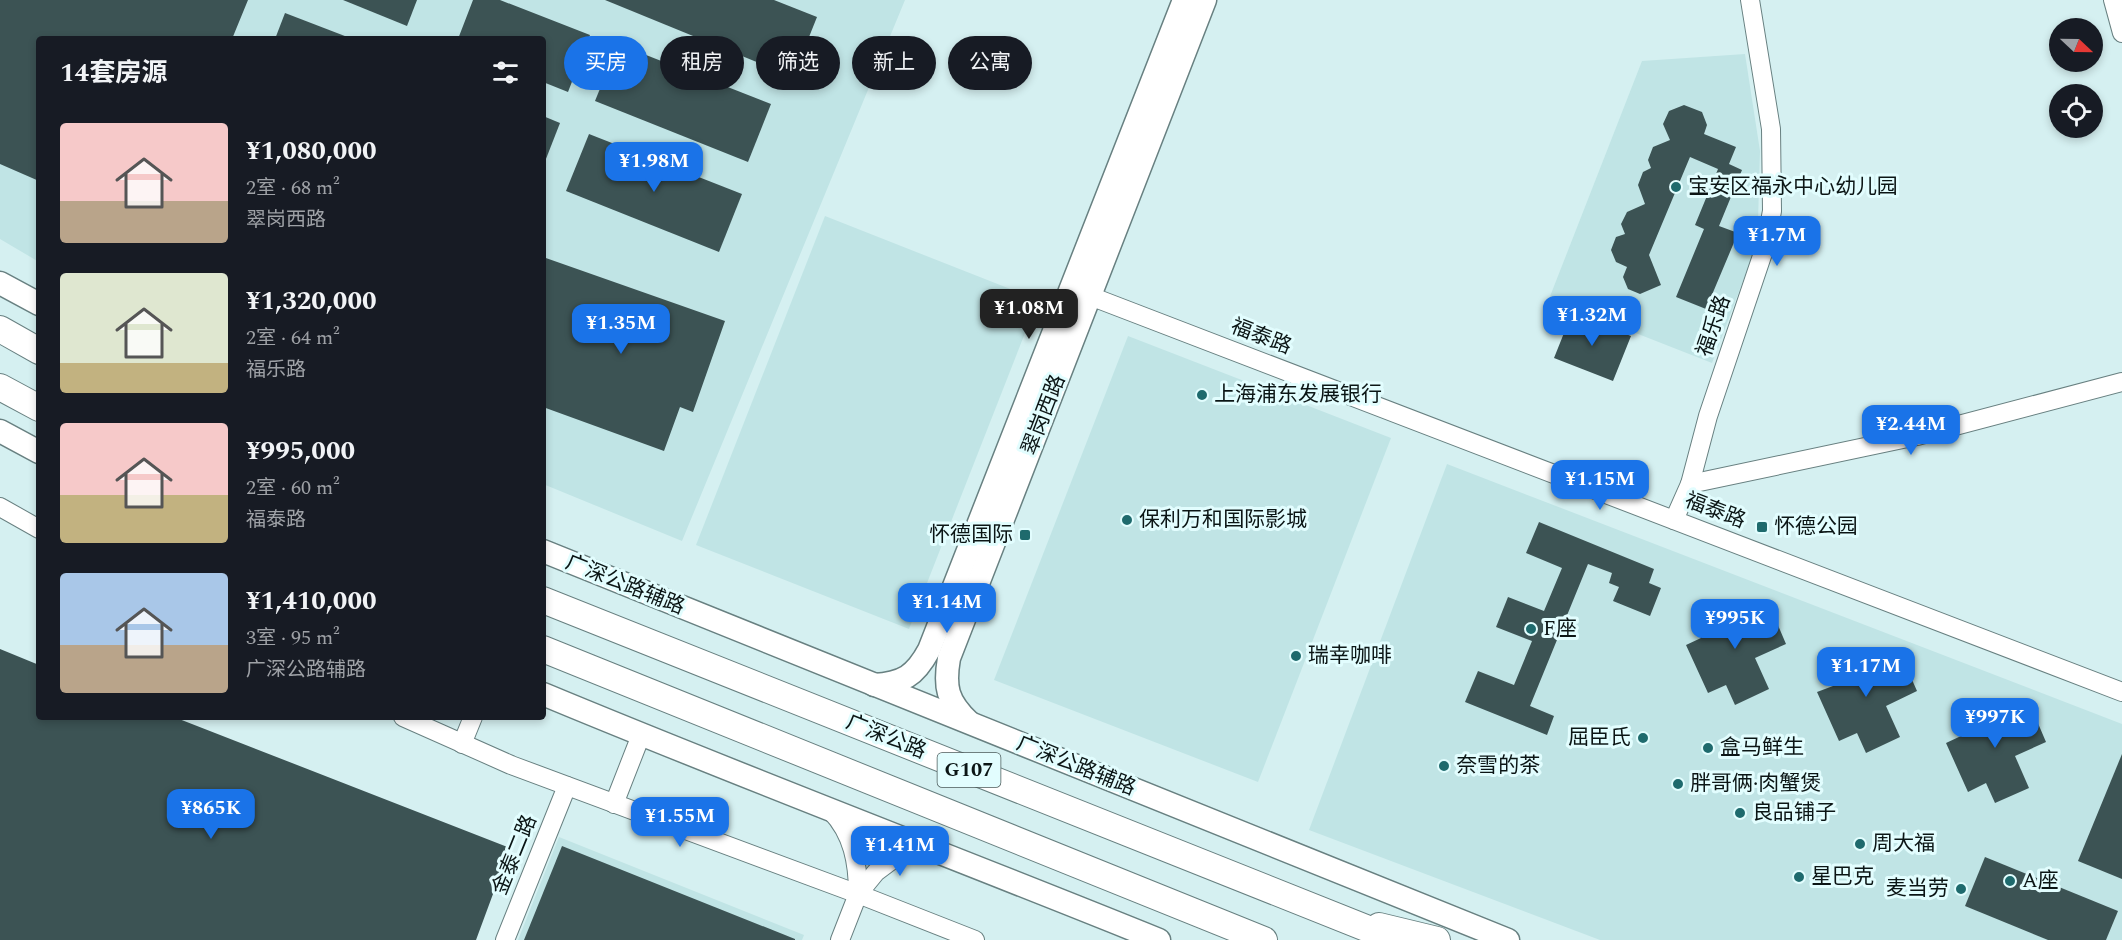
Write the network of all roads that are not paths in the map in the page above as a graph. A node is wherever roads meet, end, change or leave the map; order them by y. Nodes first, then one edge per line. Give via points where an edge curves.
1 (1184, 0) edge
2 (1205, 0) edge
3 (1749, 0) edge
4 (2113, 0) edge
5 (2122, 33) edge
6 (0, 283) edge
7 (1090, 296) junction
8 (36, 302) edge
9 (0, 329) edge
10 (36, 349) edge
11 (2122, 382) edge
12 (0, 387) edge
13 (36, 406) edge
14 (0, 430) edge
15 (36, 450) edge
16 (1690, 484) junction
17 (0, 507) edge
18 (1674, 520) junction
19 (36, 527) edge
20 (546, 552) edge
21 (546, 601) edge
22 (956, 611) junction
23 (546, 650) edge
24 (874, 686) junction
25 (2122, 692) edge
26 (546, 695) edge
27 (410, 720) edge
28 (472, 720) edge
29 (972, 725) junction
30 (641, 735) junction
31 (462, 744) junction
32 (567, 786) junction
33 (614, 804) junction
34 (831, 811) junction
35 (939, 851) junction
36 (858, 894) junction
37 (1337, 916) junction
38 (505, 940) edge
39 (840, 940) edge
40 (975, 940) edge
41 (1159, 940) edge
42 (1264, 940) edge
43 (1396, 940) edge
44 (1437, 940) edge
45 (1508, 940) edge

1 - 22 main road, 翠岗西路
2 - 7 main road, 翠岗西路
3 - 16 street, 福乐路 via 1771,129 1772,211 1765,247 1708,416
4 - 5 street
6 - 8 main road
7 - 18 street, 福泰路
7 - 22 main road, 翠岗西路
9 - 10 highway
11 - 16 street via 1917,436
12 - 13 highway
14 - 15 main road
16 - 18 street, 福乐路
17 - 19 street
18 - 25 street, 福泰路
20 - 24 main road, 广深公路辅路
21 - 37 highway, 广深公路 / G107
22 - 24 main road, 翠岗西路 via 921,665 908,677
22 - 29 main road, 翠岗西路 via 945,678 949,696
23 - 42 highway, G107
24 - 29 main road, 广深公路辅路
26 - 30 main road
27 - 31 street
28 - 31 street
29 - 45 main road, 广深公路辅路
30 - 33 street
30 - 34 main road
31 - 32 street
32 - 33 street
32 - 38 street, 金泰二路
33 - 36 street
34 - 35 main road
34 - 36 street via 844,824 850,842 858,874
35 - 36 street via 896,857 876,872
35 - 41 main road
36 - 39 street
36 - 40 street
37 - 43 highway, 广深公路 / G107
37 - 44 highway

